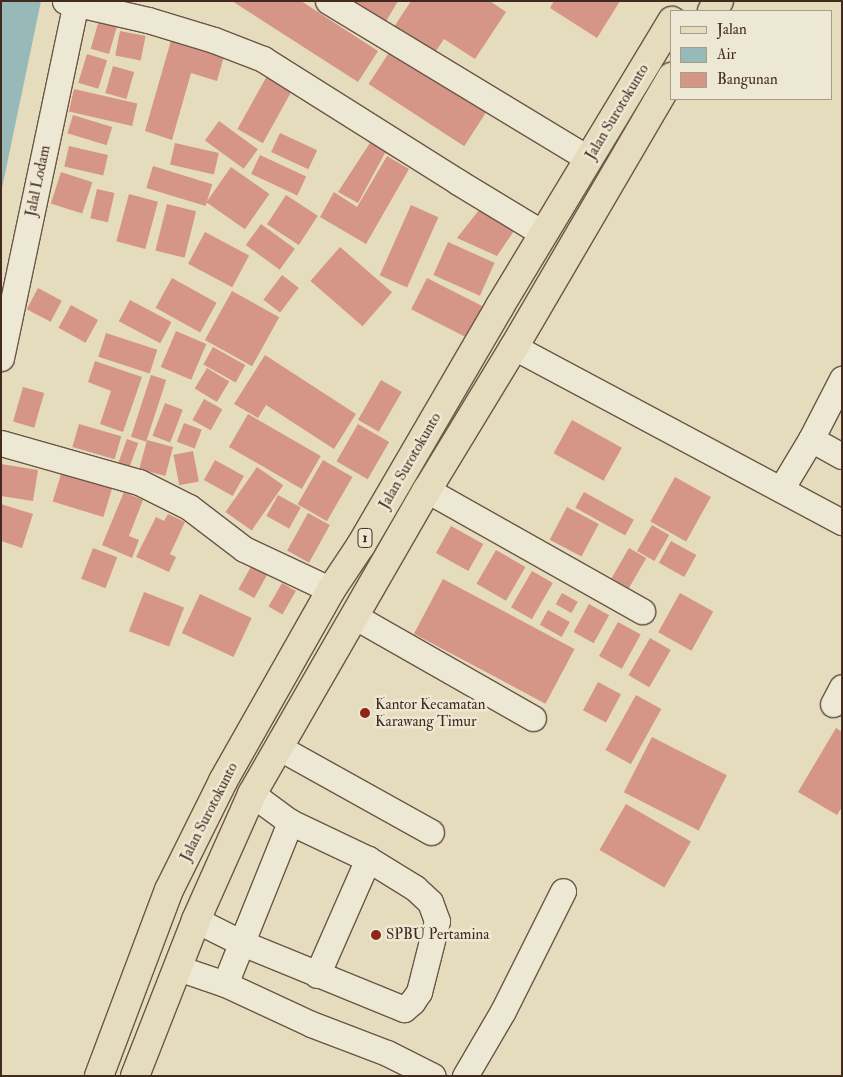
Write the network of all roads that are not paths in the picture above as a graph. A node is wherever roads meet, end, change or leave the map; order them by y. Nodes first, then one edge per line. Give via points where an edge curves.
1 (328, 1) edge
2 (72, 2) edge
3 (670, 24) edge
4 (670, 80) edge
5 (589, 159) junction
6 (544, 234) junction
7 (514, 348) junction
8 (1, 358) edge
9 (842, 379) edge
10 (811, 439) junction
11 (1, 443) edge
12 (842, 456) edge
13 (781, 489) junction
14 (427, 490) junction
15 (842, 522) edge
16 (361, 545) junction
17 (388, 559) junction
18 (331, 590) junction
19 (642, 612) dead end
20 (354, 616) junction
21 (533, 718) dead end
22 (278, 747) junction
23 (252, 794) junction
24 (290, 822) junction
25 (430, 832) dead end
26 (368, 859) junction
27 (563, 891) dead end
28 (196, 920) junction
29 (242, 943) junction
30 (178, 968) junction
31 (318, 975) junction
32 (225, 984) junction
33 (98, 1076) edge
34 (135, 1076) edge
35 (433, 1076) edge
36 (465, 1076) edge

1 - 5 street
2 - 6 street via 148,20 263,58
2 - 8 street, Jalal Lodam
3 - 5 main road, Jalan Surotokunto / 1
4 - 7 main road, Jalan Surotokunto / 1
5 - 6 main road, Jalan Surotokunto / 1
6 - 16 main road, Jalan Surotokunto / 1
7 - 13 street
7 - 14 main road, Jalan Surotokunto / 1
9 - 10 street
10 - 12 street
10 - 13 street
11 - 18 street via 139,482 190,507 244,549
13 - 15 street
14 - 17 main road, Jalan Surotokunto / 1
14 - 19 street
16 - 17 main road
16 - 18 main road, Jalan Surotokunto / 1
17 - 20 main road, Jalan Surotokunto / 1
18 - 33 main road, Jalan Surotokunto / 1 via 224,780 169,890
20 - 21 street
20 - 22 main road, Jalan Surotokunto / 1
22 - 23 main road, Jalan Surotokunto / 1
22 - 25 street
23 - 24 street
23 - 28 main road, Jalan Surotokunto / 1
24 - 26 street
24 - 29 street
26 - 31 street
26 - 31 street via 415,888 430,902 437,921 419,992 404,1009
27 - 36 street via 503,1010
28 - 29 street
28 - 30 main road, Jalan Surotokunto / 1
29 - 31 street
29 - 32 street
30 - 32 street
30 - 34 main road, Jalan Surotokunto / 1
32 - 35 street

